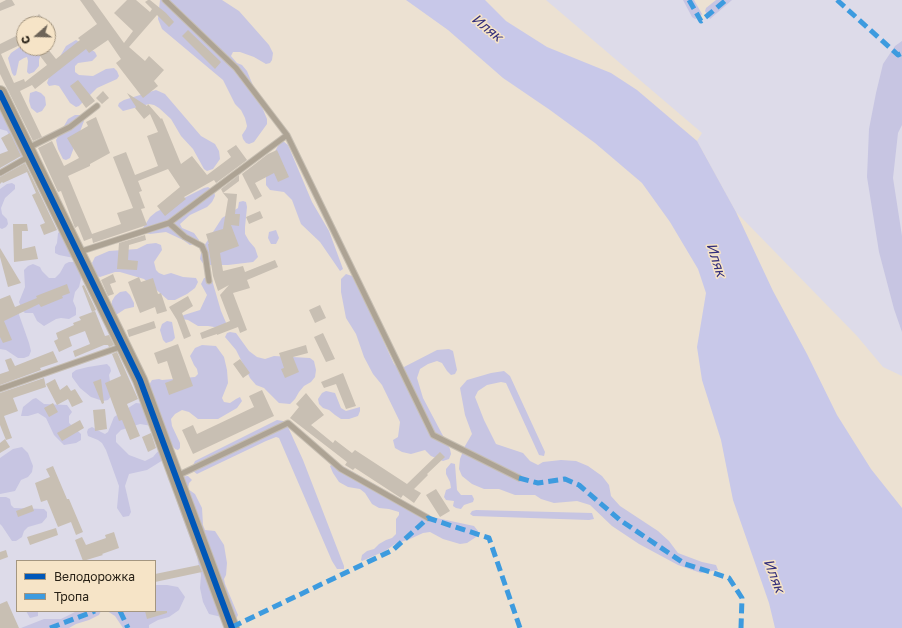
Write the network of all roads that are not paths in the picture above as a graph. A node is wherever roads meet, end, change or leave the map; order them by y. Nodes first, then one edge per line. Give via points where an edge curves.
1 (164, 0) edge
2 (0, 93) edge
3 (97, 106) dead end
4 (287, 135) junction
5 (29, 152) junction
6 (0, 173) edge
7 (169, 223) junction
8 (78, 252) junction
9 (209, 281) dead end
10 (124, 346) junction
11 (0, 389) edge
12 (176, 476) junction
13 (519, 478) dead end
14 (428, 518) dead end
15 (232, 628) edge

1 - 4 lane via 236,68
2 - 5 street
3 - 5 lane via 70,127
4 - 7 lane
4 - 13 lane via 433,435
5 - 6 lane
5 - 8 street
7 - 8 lane
7 - 9 lane via 185,237 202,246
8 - 10 street
10 - 11 lane
10 - 12 street via 140,380
12 - 14 lane via 288,423 341,469
12 - 15 street

